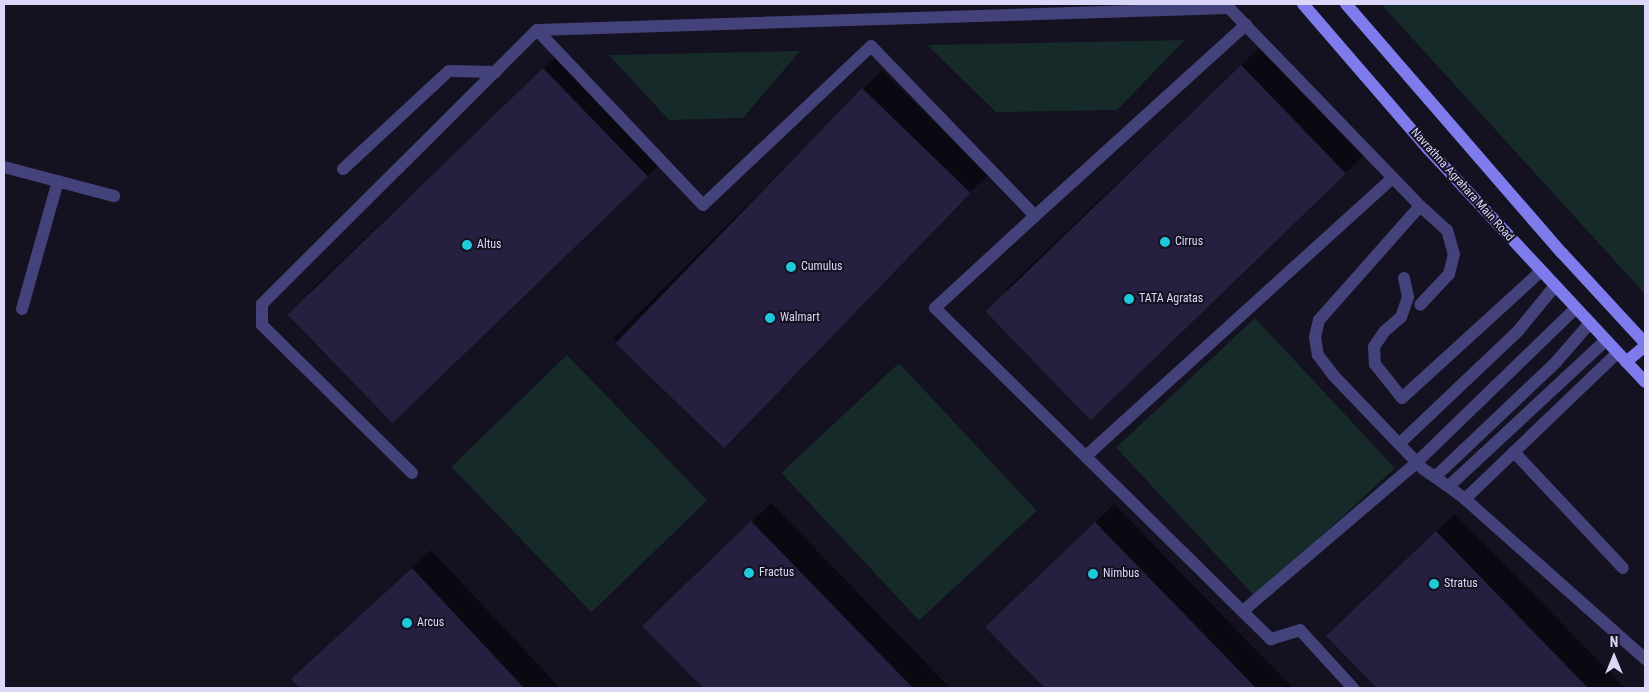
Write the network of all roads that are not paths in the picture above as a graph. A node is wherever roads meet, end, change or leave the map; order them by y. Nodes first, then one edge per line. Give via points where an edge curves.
1 (1304, 4) edge
2 (1346, 4) edge
3 (1246, 26) junction
4 (538, 30) junction
5 (496, 72) junction
6 (4, 167) edge
7 (343, 169) dead end
8 (1393, 178) junction
9 (58, 181) junction
10 (114, 196) dead end
11 (1420, 206) junction
12 (1035, 216) junction
13 (1540, 272) junction
14 (1404, 278) dead end
15 (1554, 287) junction
16 (1420, 305) dead end
17 (22, 308) dead end
18 (1575, 309) junction
19 (1590, 323) junction
20 (1605, 341) junction
21 (1645, 342) edge
22 (1645, 346) edge
23 (1621, 358) junction
24 (1645, 382) edge
25 (1399, 444) junction
26 (1514, 452) junction
27 (1086, 456) junction
28 (1416, 463) junction
29 (412, 473) dead end
30 (1434, 477) junction
31 (1449, 486) junction
32 (1465, 499) junction
33 (1624, 568) dead end
34 (1243, 611) junction
35 (1645, 659) edge
36 (1353, 688) edge

1 - 13 street, Navrathna Agrahara Main Road via 1428,149
2 - 21 street via 1562,253
3 - 4 street via 1229,8
3 - 8 street
3 - 12 street
4 - 5 street
4 - 12 street via 703,205 871,46
5 - 7 street via 449,71
5 - 29 street via 262,304 262,325
6 - 9 street
8 - 11 street
8 - 27 street
9 - 10 street
9 - 17 street
11 - 16 street via 1447,230 1454,254 1449,274
11 - 25 street via 1319,320 1315,337 1318,355 1333,375
12 - 27 street via 935,308
13 - 14 street via 1402,398 1375,364 1374,347 1384,332 1402,317 1408,297
13 - 15 street, Navrathna Agrahara Main Road
15 - 18 street, Navrathna Agrahara Main Road
15 - 25 street via 1518,331
18 - 19 street, Navrathna Agrahara Main Road
18 - 28 street
19 - 20 street, Navrathna Agrahara Main Road
19 - 30 street via 1556,362
20 - 23 street, Navrathna Agrahara Main Road
20 - 31 street
22 - 23 street
23 - 24 street, Navrathna Agrahara Main Road
23 - 26 street
25 - 28 street
26 - 32 street
26 - 33 street
27 - 34 street
28 - 30 street
28 - 34 street
30 - 31 street
31 - 32 street
32 - 35 street
34 - 36 street via 1272,639 1300,630

